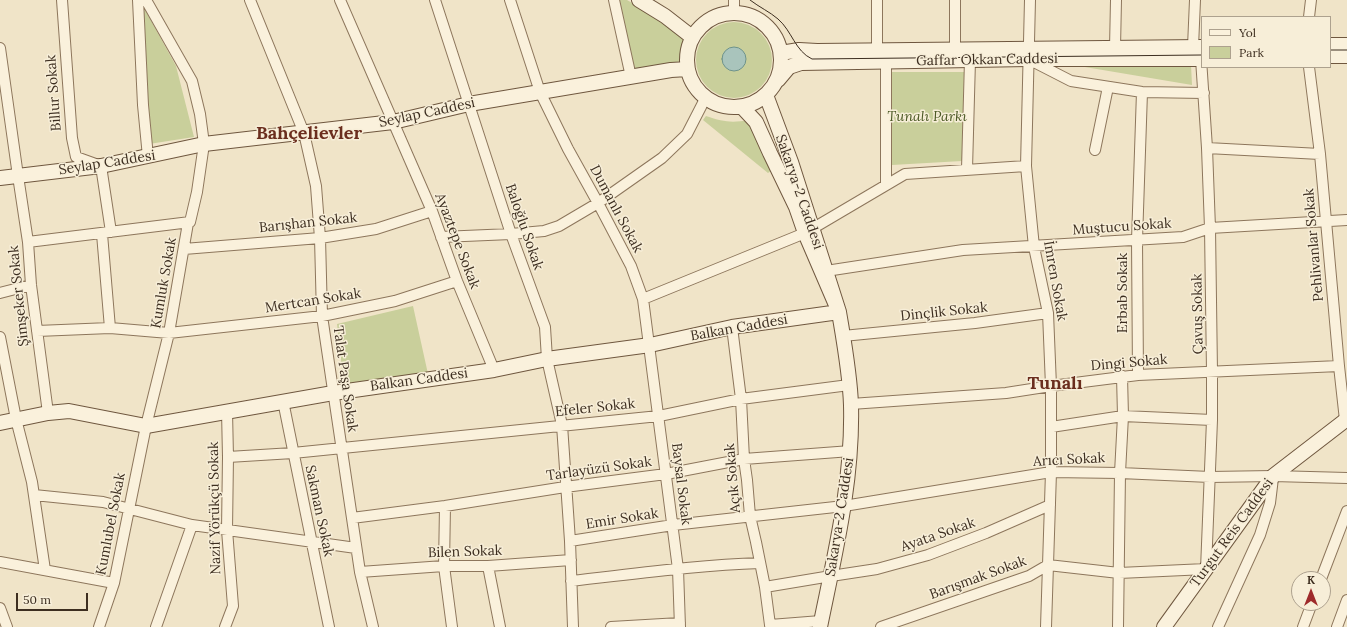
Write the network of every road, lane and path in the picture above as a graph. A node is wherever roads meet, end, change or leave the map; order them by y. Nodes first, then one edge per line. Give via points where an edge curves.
1 (62, 0) edge
2 (138, 0) edge
3 (146, 0) edge
4 (250, 0) edge
5 (340, 0) edge
6 (436, 0) edge
7 (510, 0) edge
8 (614, 0) edge
9 (639, 0) edge
10 (877, 0) edge
11 (955, 0) edge
12 (1030, 0) edge
13 (1116, 0) edge
14 (1195, 0) edge
15 (1311, 0) edge
16 (734, 6) edge
17 (1310, 16) edge
18 (692, 37) junction
19 (1331, 45) edge
20 (1347, 45) edge
21 (0, 48) edge
22 (1116, 48) junction
23 (955, 49) junction
24 (877, 50) junction
25 (781, 53) junction
26 (1200, 53) edge
27 (1028, 54) junction
28 (1331, 56) edge
29 (1347, 56) edge
30 (970, 60) junction
31 (886, 61) junction
32 (1201, 63) edge
33 (1202, 68) edge
34 (1309, 68) edge
35 (688, 69) junction
36 (631, 77) junction
37 (778, 80) junction
38 (1108, 87) junction
39 (540, 92) junction
40 (1142, 92) junction
41 (1204, 93) junction
42 (766, 95) junction
43 (706, 97) junction
44 (469, 104) junction
45 (742, 107) junction
46 (393, 122) junction
47 (304, 133) junction
48 (204, 144) junction
49 (1207, 148) junction
50 (1095, 150) dead end
51 (1320, 154) junction
52 (148, 157) junction
53 (101, 166) junction
54 (1026, 166) junction
55 (967, 169) junction
56 (18, 176) junction
57 (0, 178) edge
58 (886, 185) junction
59 (598, 202) junction
60 (432, 211) junction
61 (1347, 220) edge
62 (190, 222) junction
63 (1326, 222) junction
64 (1210, 228) junction
65 (809, 231) junction
66 (106, 233) junction
67 (510, 234) junction
68 (441, 237) junction
69 (320, 238) junction
70 (1137, 240) junction
71 (28, 242) junction
72 (1034, 247) junction
73 (184, 249) junction
74 (826, 272) junction
75 (457, 281) junction
76 (31, 285) junction
77 (0, 293) edge
78 (643, 299) junction
79 (839, 312) junction
80 (1048, 313) junction
81 (322, 316) junction
82 (732, 327) junction
83 (110, 328) junction
84 (37, 331) junction
85 (169, 333) junction
86 (843, 336) junction
87 (0, 337) edge
88 (650, 345) junction
89 (2, 348) edge
90 (547, 359) junction
91 (1339, 366) junction
92 (494, 370) junction
93 (1212, 372) junction
94 (1138, 375) junction
95 (1122, 376) junction
96 (849, 384) junction
97 (1051, 386) junction
98 (333, 392) junction
99 (741, 399) junction
100 (283, 402) junction
101 (851, 404) junction
102 (227, 411) junction
103 (48, 413) junction
104 (659, 416) junction
105 (1123, 416) junction
106 (16, 419) junction
107 (1212, 420) junction
108 (1346, 420) edge
109 (0, 423) edge
110 (562, 425) junction
111 (146, 426) junction
112 (1051, 426) junction
113 (341, 448) junction
114 (851, 451) junction
115 (293, 453) junction
116 (228, 457) junction
117 (744, 459) junction
118 (1051, 472) junction
119 (1120, 472) junction
120 (666, 474) junction
121 (1273, 476) junction
122 (1210, 477) junction
123 (1347, 478) edge
124 (565, 487) junction
125 (34, 495) junction
126 (1050, 505) junction
127 (445, 506) junction
128 (844, 506) junction
129 (128, 509) junction
130 (1347, 511) edge
131 (750, 516) junction
132 (352, 518) junction
133 (192, 525) junction
134 (673, 525) junction
135 (1344, 527) edge
136 (227, 530) junction
137 (570, 541) junction
138 (311, 542) junction
139 (356, 548) junction
140 (571, 560) junction
141 (0, 562) edge
142 (760, 563) junction
143 (1048, 565) junction
144 (444, 566) junction
145 (488, 566) junction
146 (678, 569) junction
147 (1206, 569) junction
148 (45, 570) junction
149 (1325, 571) edge
150 (360, 572) junction
151 (1119, 573) junction
152 (831, 576) junction
153 (571, 581) junction
154 (114, 583) junction
155 (765, 588) junction
156 (1347, 600) edge
157 (1309, 611) edge
158 (1, 613) edge
159 (821, 624) edge
160 (680, 625) edge
161 (7, 627) edge
162 (99, 627) edge
163 (156, 627) edge
164 (225, 627) edge
165 (329, 627) edge
166 (373, 627) edge
167 (452, 627) edge
168 (500, 627) edge
169 (573, 627) edge
170 (611, 627) edge
171 (881, 627) edge
172 (1046, 627) edge
173 (1118, 627) edge
174 (1164, 627) edge
175 (1218, 627) edge
176 (1303, 627) edge
177 (1337, 627) edge

1 - 53 street, Billur Sokak via 70,123 76,157
2 - 52 street
3 - 48 street, Kumluk Sokak via 192,81
4 - 47 street, Talat Paşa Sokak
5 - 46 street, Ayaztepe Sokak
6 - 44 street, Baloğlu Sokak
7 - 39 street, Dumanlı Sokak
8 - 36 street
9 - 18 main road
10 - 24 street
11 - 23 street
12 - 27 street, İmren Sokak
13 - 22 street
14 - 26 street, Çavuş Sokak
15 - 17 street
16 - 18 main road via 700,26
16 - 25 main road via 763,21 773,32
18 - 35 main road via 687,52
19 - 20 main road
21 - 56 street, Şimşeker Sokak
22 - 26 main road, Gaffar Okkan Caddesi
22 - 27 main road, Gaffar Okkan Caddesi
23 - 24 main road, Gaffar Okkan Caddesi
23 - 27 main road, Gaffar Okkan Caddesi
24 - 25 main road, Gaffar Okkan Caddesi via 799,50
25 - 37 main road
26 - 27 main road, Gaffar Okkan Caddesi
26 - 32 street, Çavuş Sokak
27 - 30 main road, Gaffar Okkan Caddesi
27 - 38 street via 1071,81
27 - 54 street, İmren Sokak
28 - 29 main road
30 - 31 main road, Gaffar Okkan Caddesi
30 - 55 street
31 - 37 main road, Gaffar Okkan Caddesi via 801,63 789,67
31 - 58 street
33 - 41 street, Çavuş Sokak
34 - 51 street, Pehlivanlar Sokak
35 - 36 main road, Seylap Caddesi
35 - 43 main road via 697,90
36 - 39 main road, Seylap Caddesi
37 - 42 main road
38 - 40 street
38 - 50 street
39 - 44 main road, Seylap Caddesi
39 - 59 street, Dumanlı Sokak
40 - 41 street
40 - 70 street, Erbab Sokak
41 - 49 street, Çavuş Sokak
42 - 45 main road via 755,103
42 - 65 main road, Sakarya-2 Caddesi via 791,162
43 - 45 main road via 717,104
43 - 59 street via 682,139 662,158
44 - 46 main road, Seylap Caddesi
44 - 67 street, Baloğlu Sokak
45 - 65 main road via 756,122
46 - 47 main road, Seylap Caddesi
46 - 60 street, Ayaztepe Sokak
47 - 48 main road, Seylap Caddesi
47 - 69 street, Talat Paşa Sokak via 316,186
48 - 52 main road, Seylap Caddesi
48 - 62 street, Kumluk Sokak via 198,192
49 - 51 street
49 - 64 street, Çavuş Sokak
51 - 63 street, Pehlivanlar Sokak
52 - 53 main road, Seylap Caddesi
53 - 56 main road, Seylap Caddesi
53 - 66 street
54 - 55 street
54 - 72 street, İmren Sokak
55 - 58 street via 905,174
56 - 57 main road, Seylap Caddesi
56 - 71 street, Şimşeker Sokak
58 - 65 street
59 - 67 street via 559,226 544,231
59 - 78 street, Dumanlı Sokak via 631,266
60 - 68 street, Ayaztepe Sokak
60 - 69 street, Barışhan Sokak via 376,229
61 - 63 street, Muştucu Sokak
62 - 66 street
62 - 73 street, Kumluk Sokak
63 - 64 street, Muştucu Sokak
63 - 91 street, Pehlivanlar Sokak
64 - 70 street, Muştucu Sokak via 1183,237
64 - 93 street, Çavuş Sokak
65 - 74 main road, Sakarya-2 Caddesi
65 - 78 street
65 - 79 main road, Sakarya-2 Caddesi
66 - 71 street
66 - 83 street
67 - 68 street
67 - 90 street, Baloğlu Sokak via 545,327
68 - 75 street, Ayaztepe Sokak
69 - 73 street, Barışhan Sokak
69 - 81 street, Talat Paşa Sokak
70 - 72 street, Muştucu Sokak
70 - 94 street, Erbab Sokak
71 - 76 street, Şimşeker Sokak
72 - 74 street, Muştucu Sokak via 963,250
72 - 80 street, İmren Sokak
73 - 85 street, Kumluk Sokak
74 - 79 main road, Sakarya-2 Caddesi
75 - 81 street, Mertcan Sokak via 395,301
75 - 92 street, Ayaztepe Sokak
76 - 77 street
76 - 84 street, Şimşeker Sokak
78 - 88 street, Dumanlı Sokak
79 - 82 main road, Balkan Caddesi
79 - 86 main road, Sakarya-2 Caddesi
80 - 86 street, Dinçlik Sokak
80 - 97 street, İmren Sokak
81 - 85 street, Mertcan Sokak
81 - 98 street, Talat Paşa Sokak
82 - 88 main road, Balkan Caddesi
82 - 99 street, Açık Sokak
83 - 84 street, Mertcan Sokak
83 - 85 street, Mertcan Sokak
84 - 103 street, Şimşeker Sokak
85 - 111 street, Kumluk Sokak
86 - 96 main road, Sakarya-2 Caddesi
87 - 89 street
88 - 90 main road, Balkan Caddesi
88 - 104 street, Baysal Sokak
89 - 106 street
90 - 92 main road, Balkan Caddesi
90 - 110 street, Baloğlu Sokak
91 - 93 street, Dingi Sokak
91 - 108 street, Pehlivanlar Sokak
92 - 98 main road, Balkan Caddesi
93 - 94 street, Dingi Sokak
93 - 107 street, Çavuş Sokak
94 - 95 street, Dingi Sokak
95 - 97 street, Dingi Sokak
95 - 105 street
96 - 99 street, Efeler Sokak
96 - 101 main road, Sakarya-2 Caddesi
97 - 101 street, Dingi Sokak via 1006,394
97 - 112 street, İmren Sokak
98 - 100 main road, Balkan Caddesi
98 - 113 street, Talat Paşa Sokak
99 - 104 street, Efeler Sokak
99 - 117 street, Açık Sokak
100 - 102 main road, Balkan Caddesi
100 - 115 street, Sakman Sokak
101 - 114 main road, Sakarya-2 Caddesi
102 - 111 main road, Balkan Caddesi
102 - 116 street, Nazif Yörükçü Sokak
103 - 106 main road, Balkan Caddesi
103 - 111 main road, Balkan Caddesi via 69,411
104 - 110 street, Efeler Sokak
104 - 120 street, Baysal Sokak
105 - 107 street
105 - 112 street
105 - 119 street
106 - 109 main road, Balkan Caddesi
106 - 125 street
107 - 122 street, Çavuş Sokak
108 - 121 main road, Turgut Reis Caddesi
110 - 113 street, Efeler Sokak
110 - 124 street, Baloğlu Sokak
111 - 129 street, Kumlubel Sokak
112 - 118 street, İmren Sokak
113 - 115 street, Efeler Sokak
113 - 132 street, Talat Paşa Sokak
114 - 117 street, Tarlayüzü Sokak
114 - 128 main road, Sakarya-2 Caddesi
115 - 116 street, Efeler Sokak
115 - 138 street, Sakman Sokak
116 - 136 street, Nazif Yörükçü Sokak
117 - 120 street, Tarlayüzü Sokak
117 - 131 street, Açık Sokak
118 - 119 street, Arıcı Sokak
118 - 126 street, İmren Sokak
118 - 128 street, Arıcı Sokak
119 - 122 street, Arıcı Sokak
119 - 151 street
120 - 124 street, Tarlayüzü Sokak
120 - 134 street, Baysal Sokak
121 - 122 street, Arıcı Sokak
121 - 123 street, Arıcı Sokak
121 - 147 main road, Turgut Reis Caddesi
121 - 175 street via 1270,503 1260,535
122 - 147 street, Çavuş Sokak
124 - 127 street, Tarlayüzü Sokak
124 - 137 street, Baloğlu Sokak
125 - 129 street via 103,502
125 - 148 street
126 - 143 street, İmren Sokak
126 - 152 street, Ayata Sokak via 928,555 877,569
127 - 132 street, Tarlayüzü Sokak
127 - 144 street
128 - 131 street, Emir Sokak
128 - 152 main road, Sakarya-2 Caddesi
129 - 133 street
129 - 154 street, Kumlubel Sokak
130 - 135 street
131 - 134 street, Emir Sokak
131 - 142 street, Açık Sokak
132 - 139 street, Talat Paşa Sokak
133 - 136 street
133 - 163 street
134 - 137 street, Emir Sokak
134 - 146 street, Baysal Sokak
135 - 149 street
136 - 138 street
136 - 164 street, Nazif Yörükçü Sokak via 233,606
137 - 140 street, Baloğlu Sokak
138 - 139 street
138 - 165 street, Sakman Sokak
139 - 150 street, Talat Paşa Sokak
140 - 145 street, Bilen Sokak
140 - 153 street, Baloğlu Sokak
141 - 148 street
142 - 146 street
142 - 155 street, Açık Sokak
143 - 151 street, Barışmak Sokak
143 - 171 street, Barışmak Sokak via 1029,576
143 - 172 street, İmren Sokak
144 - 145 street, Bilen Sokak
144 - 150 street, Bilen Sokak
144 - 167 street
145 - 168 street
146 - 153 street
146 - 160 street, Baysal Sokak
147 - 151 street, Barışmak Sokak
147 - 174 main road, Turgut Reis Caddesi
148 - 154 street
150 - 166 street, Talat Paşa Sokak
151 - 173 street
152 - 155 street, Ayata Sokak
152 - 159 main road, Sakarya-2 Caddesi
153 - 169 street, Baloğlu Sokak
154 - 162 street, Kumlubel Sokak
155 - 159 street, Açık Sokak via 770,625
156 - 177 street
157 - 176 street
158 - 161 street
160 - 170 street

